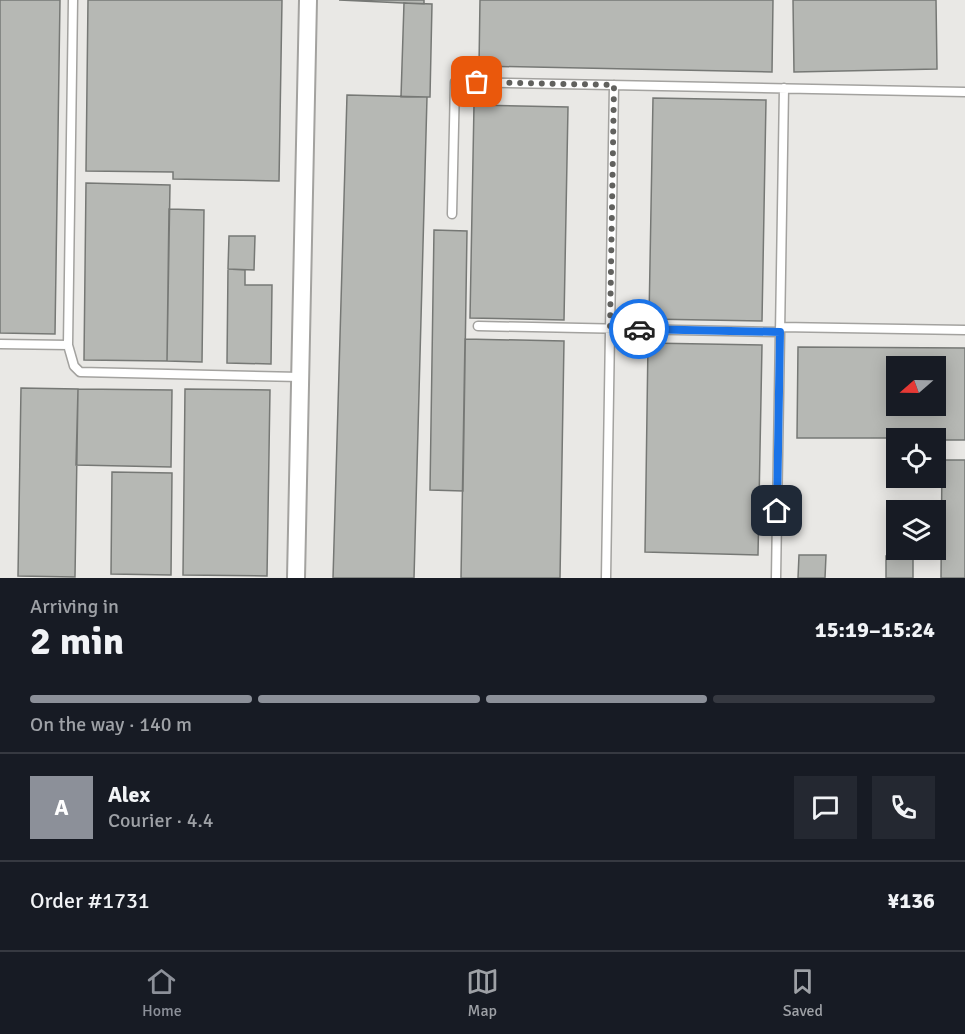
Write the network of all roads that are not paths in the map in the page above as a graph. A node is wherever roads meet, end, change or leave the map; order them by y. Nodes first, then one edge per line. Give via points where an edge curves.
1 (73, 0) edge
2 (308, 0) edge
3 (614, 85) junction
4 (784, 88) junction
5 (965, 92) edge
6 (452, 214) dead end
7 (478, 326) dead end
8 (610, 329) junction
9 (780, 329) junction
10 (965, 330) edge
11 (0, 344) edge
12 (68, 345) junction
13 (300, 377) junction
14 (296, 578) edge
15 (606, 578) edge
16 (776, 578) edge

1 - 12 lane
2 - 13 street
3 - 4 lane
3 - 6 lane via 454,82
3 - 8 lane
4 - 5 lane
4 - 9 lane
7 - 8 lane
8 - 9 lane
8 - 15 lane
9 - 10 lane
9 - 16 lane
11 - 12 lane
12 - 13 lane via 74,366 80,372
13 - 14 street

